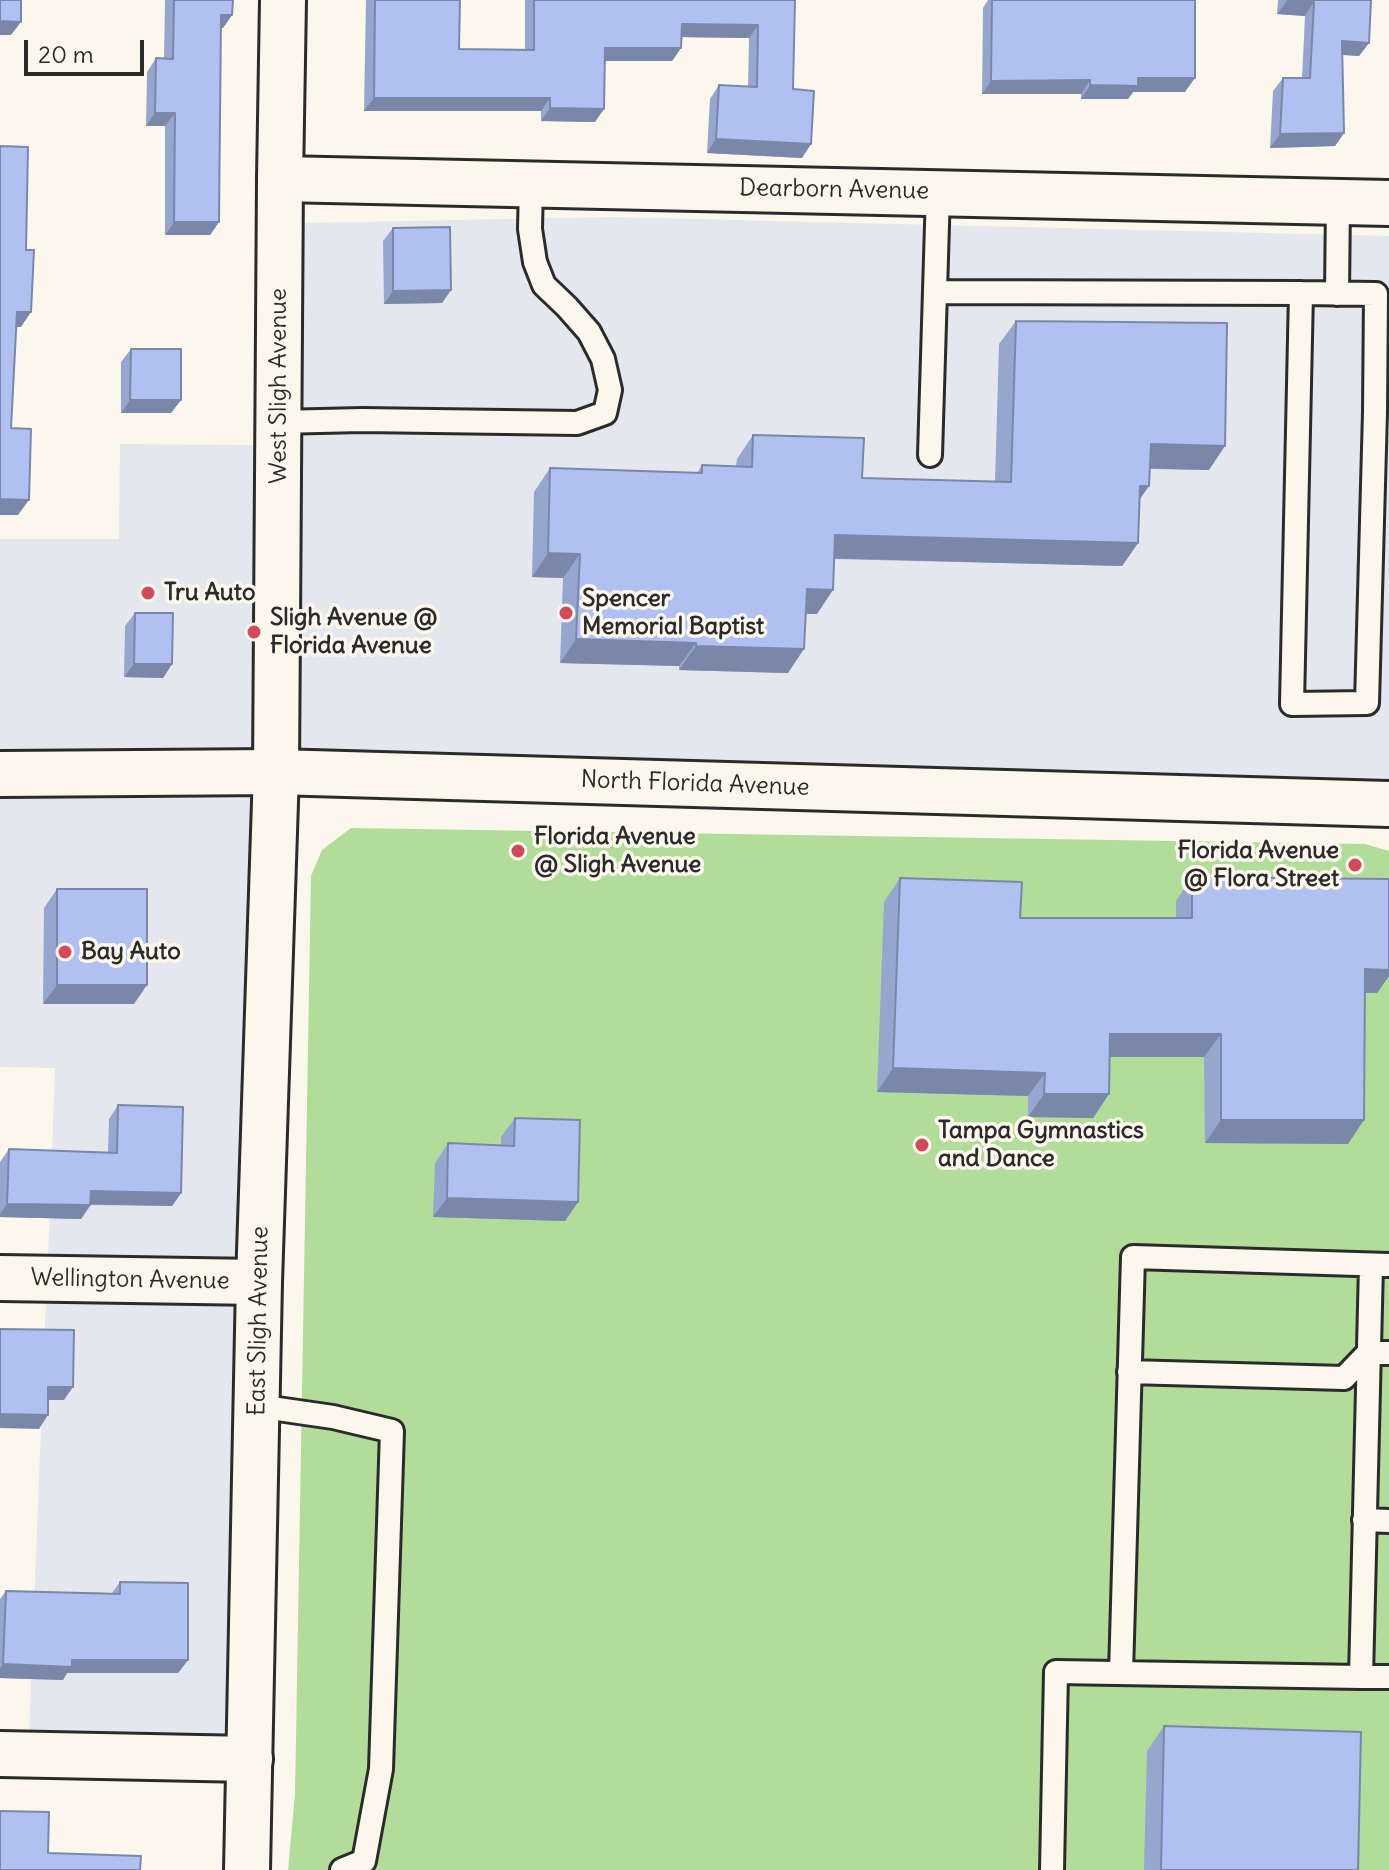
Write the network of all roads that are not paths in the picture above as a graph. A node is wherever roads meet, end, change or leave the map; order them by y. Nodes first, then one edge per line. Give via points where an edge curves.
1 (283, 0) edge
2 (280, 179) junction
3 (531, 184) junction
4 (938, 192) junction
5 (1338, 202) junction
6 (1389, 203) edge
7 (935, 292) junction
8 (1301, 293) junction
9 (1337, 294) junction
10 (1382, 413) edge
11 (278, 422) junction
12 (930, 455) dead end
13 (276, 772) junction
14 (0, 774) edge
15 (1389, 804) edge
16 (1380, 1265) edge
17 (0, 1278) edge
18 (259, 1282) junction
19 (1379, 1353) edge
20 (1129, 1372) junction
21 (257, 1406) junction
22 (1364, 1520) junction
23 (1389, 1521) edge
24 (1121, 1673) junction
25 (1361, 1677) junction
26 (1389, 1677) edge
27 (0, 1754) edge
28 (250, 1759) junction
29 (247, 1870) edge
30 (342, 1870) edge
31 (1052, 1870) edge

1 - 2 main road, West Sligh Avenue
2 - 3 main road, Dearborn Avenue
2 - 11 main road, West Sligh Avenue
3 - 4 main road, Dearborn Avenue
3 - 11 lane via 535,262 544,285 589,332 603,359 610,390 605,413 577,423
4 - 5 main road, Dearborn Avenue
4 - 7 lane
5 - 6 main road, Dearborn Avenue
5 - 9 lane
7 - 8 lane
7 - 12 lane
8 - 9 lane
8 - 10 lane via 1292,704 1367,703
9 - 10 lane via 1376,294
11 - 13 main road, West Sligh Avenue
13 - 14 main road, North Florida Avenue
13 - 15 main road, North Florida Avenue
13 - 18 main road, East Sligh Avenue
16 - 19 lane
16 - 20 lane via 1133,1257
17 - 18 main road, Wellington Avenue
18 - 21 main road, East Sligh Avenue
19 - 20 lane via 1344,1378
19 - 22 lane
20 - 24 lane
21 - 28 main road, East Sligh Avenue
21 - 30 lane via 392,1431 381,1769 364,1861
22 - 23 lane
22 - 25 lane
24 - 25 lane
24 - 31 lane via 1056,1672
25 - 26 lane
27 - 28 main road
28 - 29 main road, East Sligh Avenue

